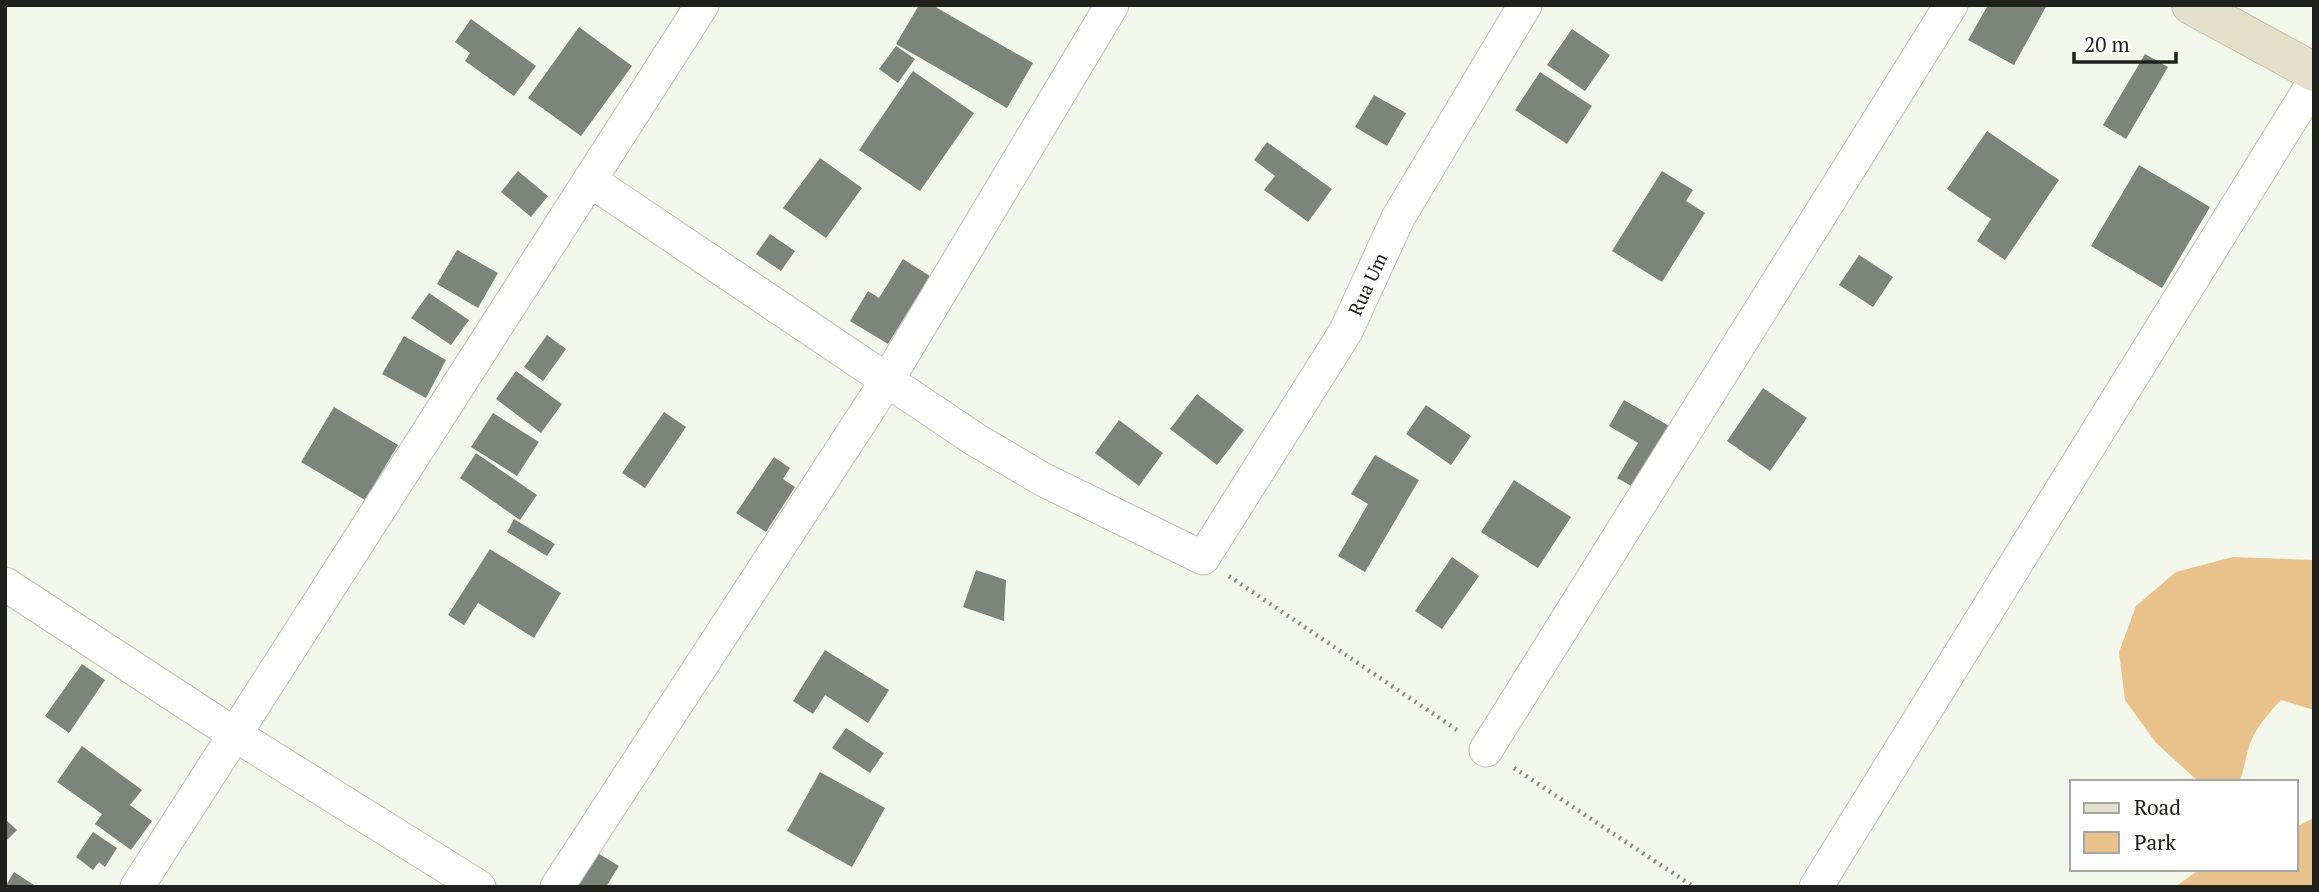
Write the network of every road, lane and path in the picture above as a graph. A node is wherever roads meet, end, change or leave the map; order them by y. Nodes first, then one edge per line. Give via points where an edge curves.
1 (702, 5) edge
2 (1112, 5) edge
3 (1525, 5) edge
4 (1951, 5) edge
5 (2191, 5) edge
6 (2314, 72) edge
7 (2314, 82) edge
8 (591, 181) junction
9 (888, 379) junction
10 (1203, 558) junction
11 (5, 584) edge
12 (234, 734) junction
13 (1486, 750) junction
14 (137, 887) edge
15 (479, 887) edge
16 (557, 887) edge
17 (1693, 887) edge
18 (1816, 887) edge

1 - 8 street
2 - 9 street
3 - 10 street, Rua Um via 1398,218 1346,331
4 - 13 street
5 - 6 street
7 - 18 street
8 - 9 street
8 - 12 street
9 - 10 street via 1044,480
9 - 16 street
10 - 13 path
11 - 12 street
12 - 14 street
12 - 15 street
13 - 17 path

